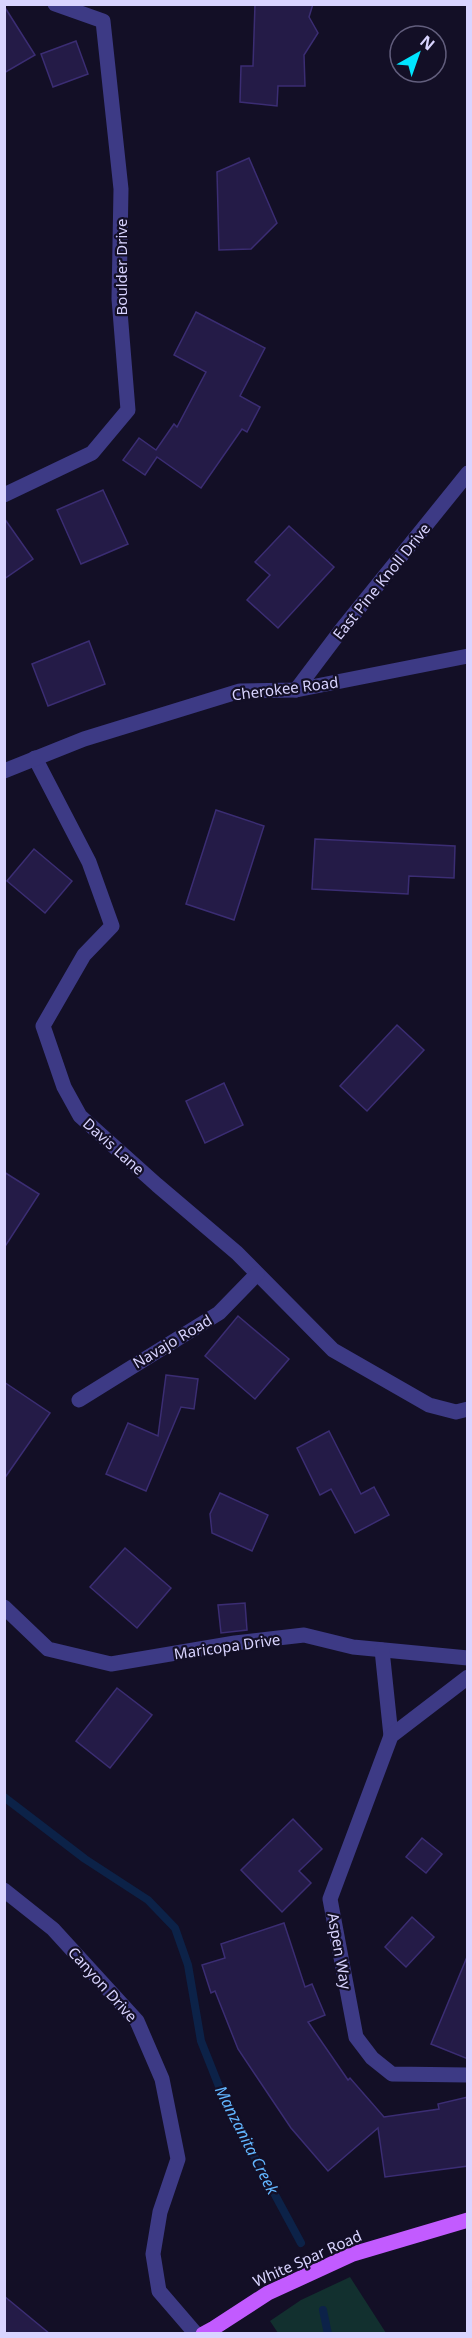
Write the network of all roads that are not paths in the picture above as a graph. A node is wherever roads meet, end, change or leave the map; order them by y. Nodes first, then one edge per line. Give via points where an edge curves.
1 (55, 4) edge
2 (468, 473) edge
3 (4, 495) edge
4 (468, 656) edge
5 (296, 690) junction
6 (34, 758) junction
7 (4, 771) edge
8 (257, 1274) junction
9 (79, 1400) dead end
10 (468, 1409) edge
11 (4, 1607) edge
12 (382, 1650) junction
13 (468, 1658) edge
14 (468, 1677) edge
15 (391, 1736) junction
16 (4, 1890) edge
17 (468, 2075) edge
18 (468, 2220) edge
19 (196, 2334) edge
20 (202, 2334) edge

1 - 3 street, Boulder Drive via 103,21 121,189 119,299 128,410 92,453
2 - 5 street, East Pine Knoll Drive
4 - 5 street, Cherokee Road
5 - 6 street, Cherokee Road via 240,691
6 - 7 street, Cherokee Road
6 - 8 street, Davis Lane via 89,862 112,926 84,955 43,1026 64,1087 80,1116
8 - 9 street, Navajo Road via 219,1313
8 - 10 street, Davis Lane via 333,1350 352,1363 429,1405 456,1412
11 - 12 street, Maricopa Drive via 48,1649 111,1664 304,1635
12 - 13 street, Maricopa Drive
12 - 15 street
14 - 15 street
15 - 17 street, Aspen Way via 330,1899 356,2037 372,2058 392,2074
16 - 19 street, Canyon Drive via 53,1929 137,2021 162,2079 178,2159 160,2212 153,2254 159,2290
18 - 20 main road, White Spar Road via 353,2254 268,2293

